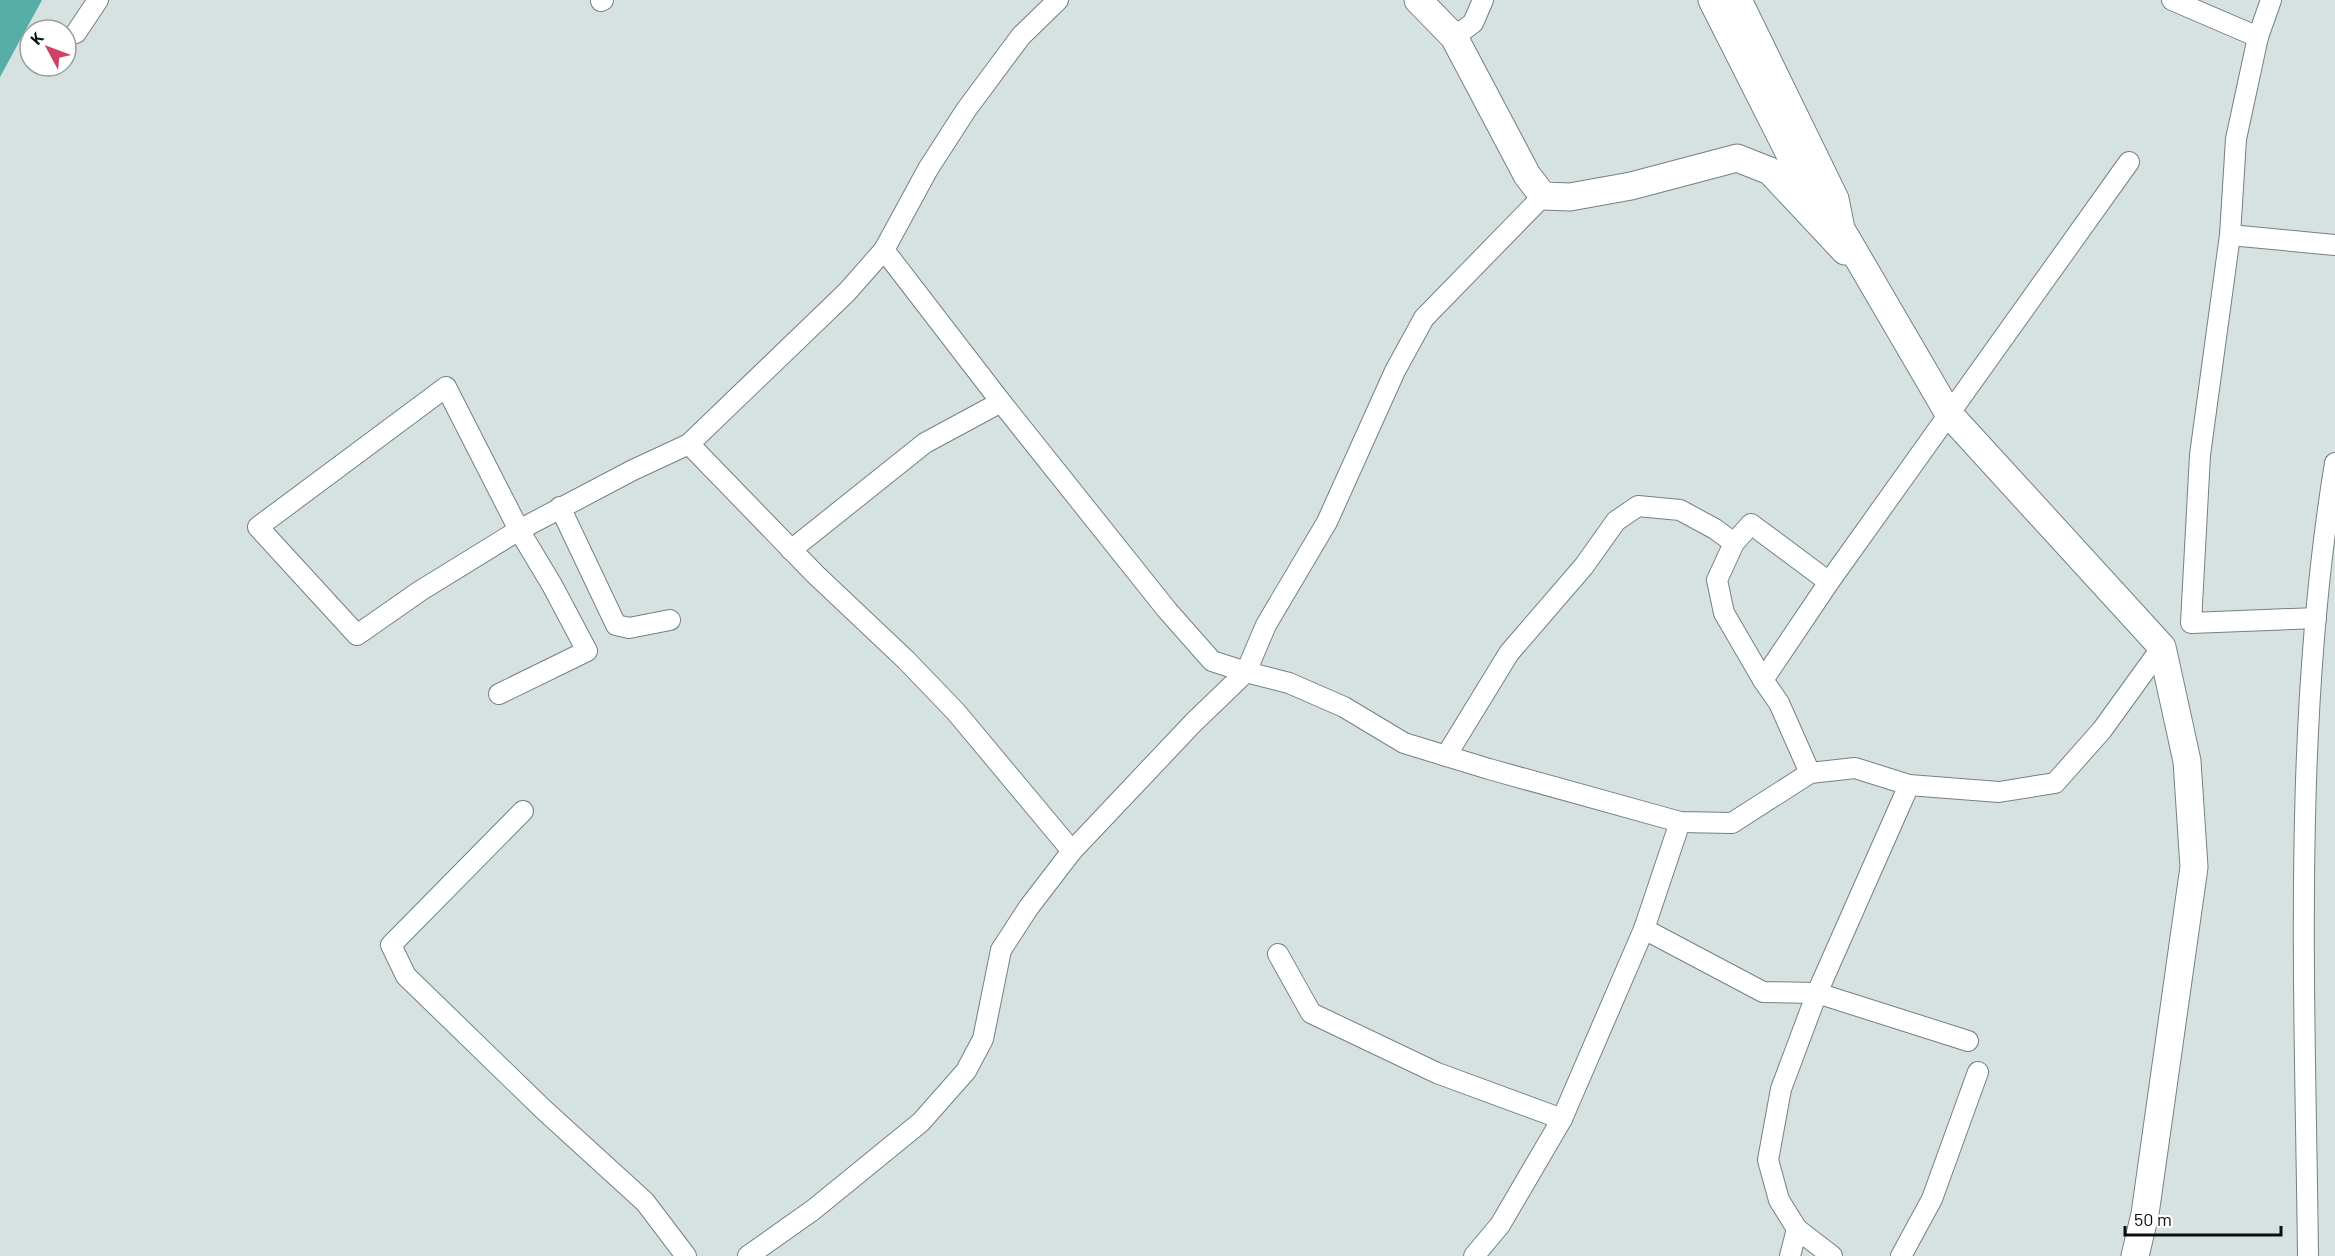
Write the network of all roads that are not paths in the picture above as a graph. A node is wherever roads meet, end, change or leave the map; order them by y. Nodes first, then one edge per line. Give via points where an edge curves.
1 (98, 0) edge
2 (1058, 0) edge
3 (1418, 0) edge
4 (1484, 0) edge
5 (1712, 0) edge
6 (1738, 0) edge
7 (2172, 0) edge
8 (2271, 0) edge
9 (78, 30) edge
10 (1454, 37) junction
11 (2258, 37) junction
12 (2129, 162) dead end
13 (1543, 196) junction
14 (1841, 229) junction
15 (2230, 235) junction
16 (2335, 245) edge
17 (884, 250) junction
18 (1866, 274) junction
19 (1000, 402) junction
20 (1949, 414) junction
21 (689, 444) junction
22 (2335, 463) edge
23 (560, 507) junction
24 (519, 530) junction
25 (1734, 543) junction
26 (791, 550) junction
27 (1829, 582) junction
28 (2316, 618) junction
29 (670, 620) dead end
30 (2162, 647) junction
31 (1246, 672) junction
32 (1763, 680) junction
33 (499, 694) dead end
34 (1446, 756) junction
35 (1810, 773) junction
36 (1909, 785) junction
37 (523, 811) dead end
38 (1680, 822) junction
39 (1072, 851) junction
40 (1644, 929) junction
41 (1278, 954) dead end
42 (1817, 993) junction
43 (1968, 1041) dead end
44 (1978, 1072) dead end
45 (1562, 1119) junction
46 (1797, 1229) junction
47 (686, 1256) edge
48 (748, 1256) edge
49 (1474, 1256) edge
50 (1790, 1256) edge
51 (1832, 1256) edge
52 (1901, 1256) edge
53 (2135, 1256) edge
54 (2308, 1256) edge

1 - 9 street
2 - 17 street via 1021,36 966,110
3 - 10 main road
4 - 10 street via 1473,23
5 - 14 main road via 1817,210
6 - 14 main road via 1835,199
7 - 11 street
8 - 11 street
10 - 13 main road via 1527,176
11 - 15 street via 2236,139
12 - 20 street
13 - 18 main road via 1570,197 1610,190 1737,158 1770,171
13 - 31 street via 1424,318 1395,371 1327,522 1266,625
14 - 18 main road
15 - 16 street
15 - 28 street via 2200,455 2191,623
17 - 19 street
17 - 21 street via 840,299
18 - 20 main road
19 - 26 street via 925,443
19 - 31 street via 1212,661
20 - 27 street
20 - 30 main road
21 - 23 street
21 - 26 street
22 - 28 street
23 - 24 street
23 - 29 street via 616,625 629,628
24 - 24 street via 446,387 258,526 357,635
24 - 33 street via 588,651
25 - 27 street via 1751,524
25 - 32 street via 1718,580 1724,613
25 - 34 street via 1680,510 1638,506 1616,521 1584,566 1509,653
26 - 39 street via 956,712
27 - 32 street
28 - 54 street via 2305,780
30 - 36 street via 2102,730 2055,783 1999,792
30 - 53 main road via 2187,761 2194,867 2147,1202
31 - 34 street via 1289,683 1344,707 1404,743
31 - 39 street
32 - 35 street via 1779,703
34 - 38 street
35 - 36 street via 1855,768
35 - 38 street via 1732,823
36 - 42 street
37 - 47 street via 390,945 406,976 645,1202
38 - 40 street
39 - 48 street via 1001,950 983,1039 966,1071 921,1122 813,1210
40 - 42 street via 1763,992
40 - 45 street
41 - 45 street via 1311,1013 1437,1073
42 - 43 street
42 - 46 street via 1781,1089 1768,1160 1779,1200
44 - 52 street via 1932,1199
45 - 49 street via 1500,1226
46 - 50 street
46 - 51 street

